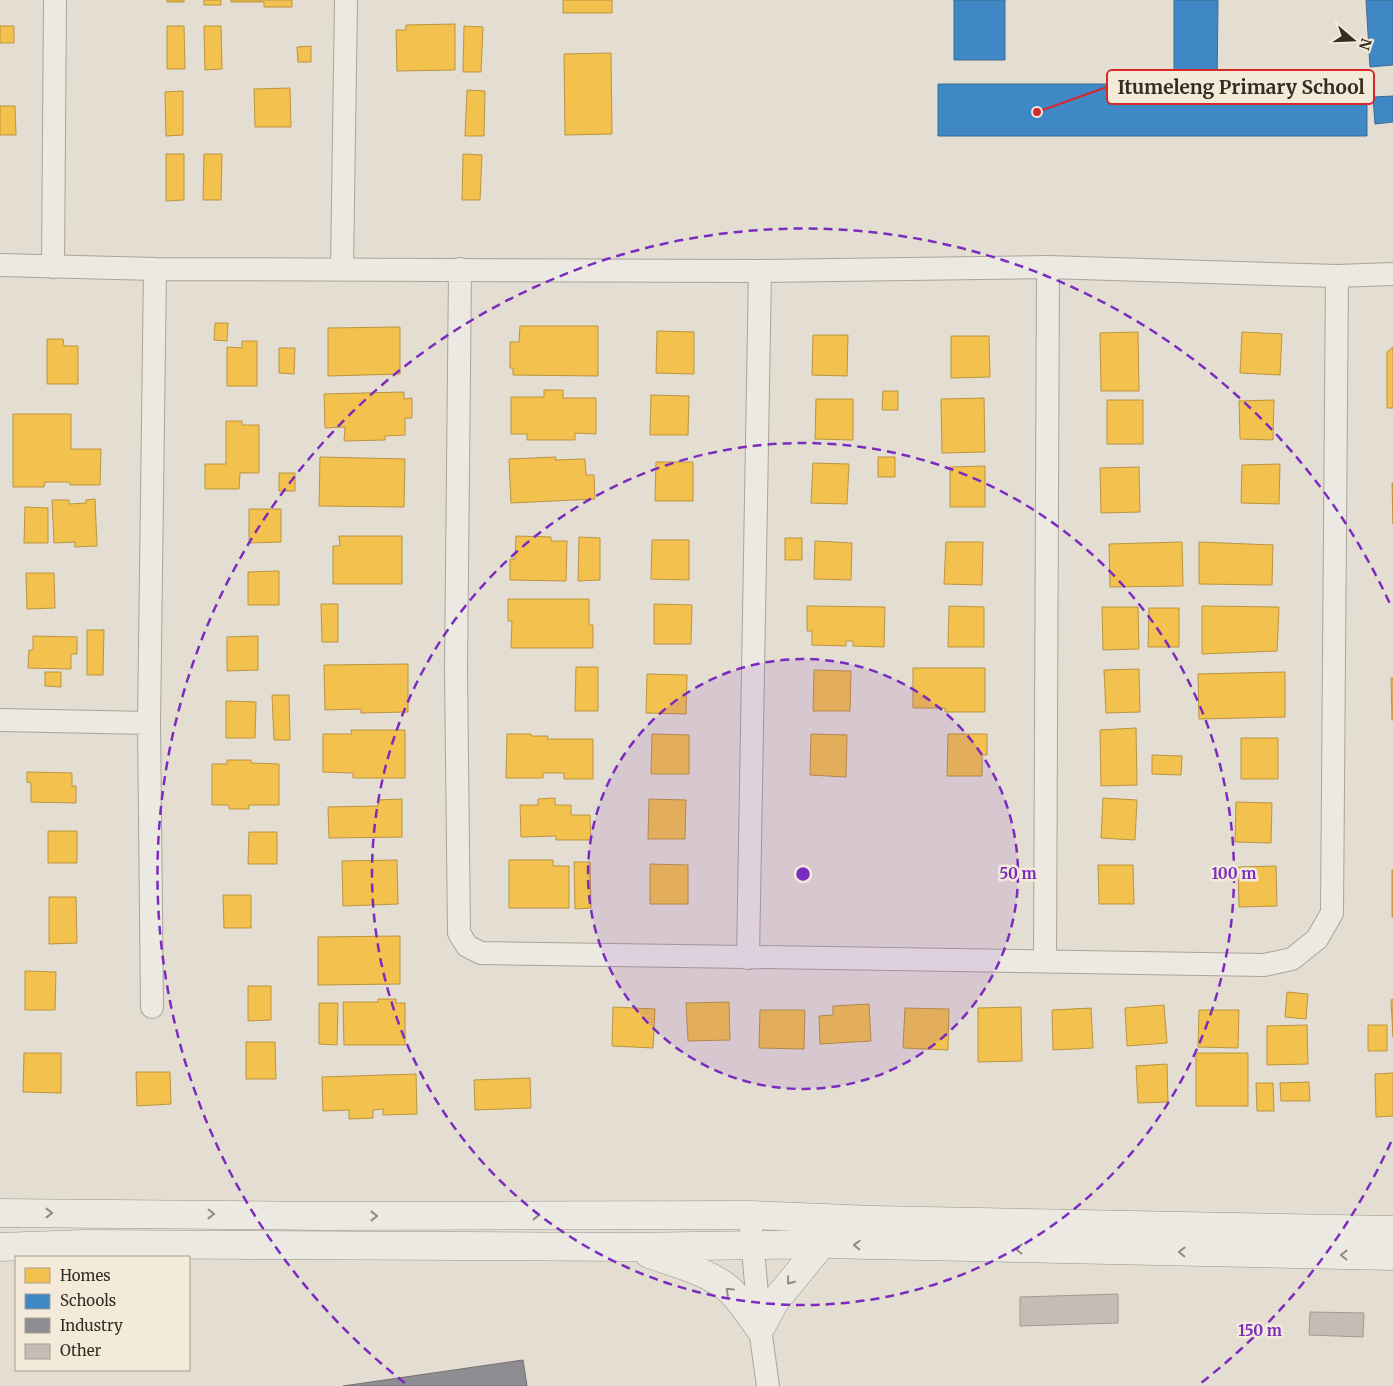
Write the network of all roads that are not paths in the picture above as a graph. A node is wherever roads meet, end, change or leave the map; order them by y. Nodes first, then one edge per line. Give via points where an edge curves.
1 (55, 0) edge
2 (346, 0) edge
3 (0, 265) edge
4 (53, 267) junction
5 (1048, 267) junction
6 (155, 269) junction
7 (342, 269) junction
8 (460, 269) junction
9 (760, 271) junction
10 (1393, 274) edge
11 (1337, 276) junction
12 (0, 720) edge
13 (149, 723) junction
14 (748, 958) junction
15 (1045, 960) junction
16 (152, 1007) dead end
17 (0, 1213) edge
18 (750, 1215) junction
19 (1393, 1230) edge
20 (822, 1244) junction
21 (752, 1246) junction
22 (0, 1247) edge
23 (629, 1247) junction
24 (1393, 1256) edge
25 (760, 1328) junction
26 (768, 1386) edge

1 - 4 street
2 - 7 street
3 - 4 street
4 - 6 street
5 - 9 street
5 - 11 street
5 - 15 street
6 - 7 street
6 - 13 street
7 - 8 street
8 - 9 street
8 - 14 street via 456,670 459,933 467,946 481,953
9 - 14 street
10 - 11 street
11 - 15 street via 1332,913 1317,939 1292,958 1264,966
12 - 13 street
13 - 16 street
14 - 15 street
17 -> 18 main road
18 - 19 main road via 884,1221
18 - 21 street
20 - 21 main road
24 -> 20 main road
20 -> 25 main road via 780,1294
21 - 23 main road
21 - 25 street
22 - 23 main road via 84,1244
25 -> 23 main road via 726,1287 703,1272
25 - 26 street

